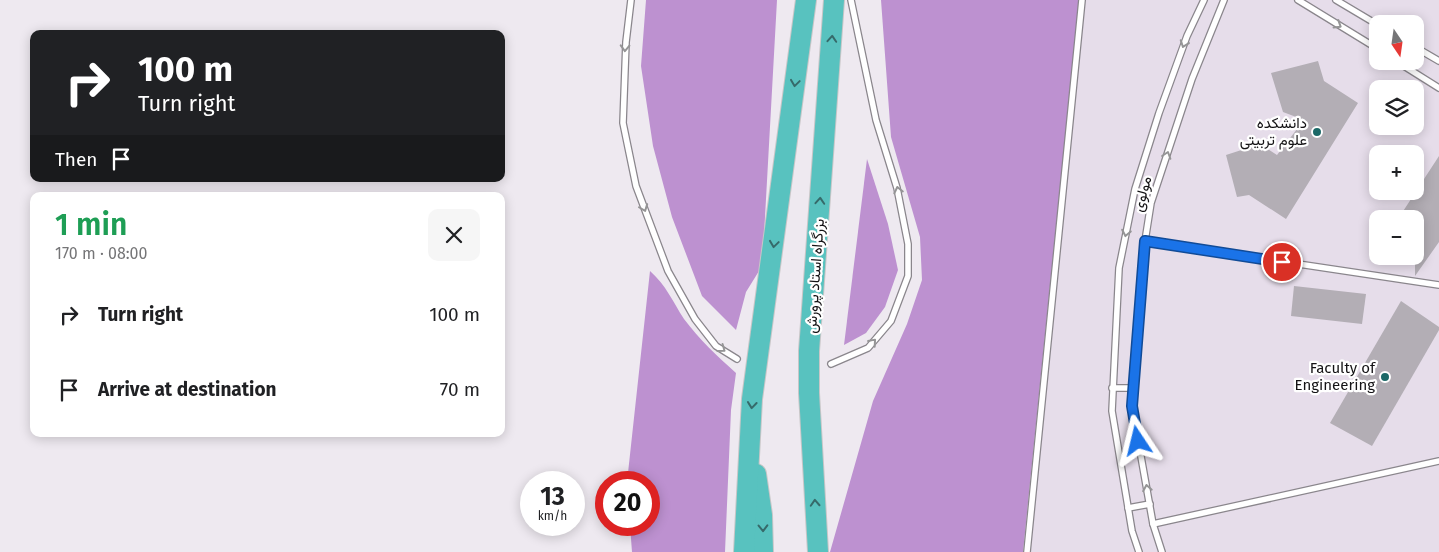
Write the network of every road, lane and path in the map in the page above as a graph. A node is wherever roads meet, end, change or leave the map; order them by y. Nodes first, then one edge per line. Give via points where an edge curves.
1 (632, 0) edge
2 (806, 0) edge
3 (834, 0) edge
4 (851, 0) edge
5 (1082, 0) edge
6 (1204, 0) edge
7 (1224, 0) edge
8 (1298, 0) edge
9 (1336, 0) edge
10 (1369, 20) edge
11 (1369, 44) edge
12 (1424, 52) edge
13 (1439, 61) edge
14 (1410, 70) edge
15 (1439, 88) edge
16 (1145, 241) junction
17 (1439, 285) edge
18 (737, 359) dead end
19 (830, 364) dead end
20 (1112, 388) junction
21 (1133, 388) junction
22 (749, 428) junction
23 (1439, 461) edge
24 (1150, 504) junction
25 (1128, 508) junction
26 (1153, 524) junction
27 (744, 552) edge
28 (763, 552) edge
29 (818, 552) edge
30 (1027, 552) edge
31 (1138, 552) edge
32 (1162, 552) edge

1 -> 18 lane via 626,42 623,123 636,186 668,271 695,319 716,346
2 -> 22 highway
29 -> 3 highway, بزرگراه استاد پرورش via 809,350
19 -> 4 lane via 868,348 891,321 908,276 908,244 898,188 876,120
5 - 30 lane
6 -> 20 lane, مولوی via 1171,78 1134,189 1119,268
16 -> 7 lane, مولوی via 1151,203 1192,78
8 -> 11 lane
9 - 10 lane
12 - 13 lane
14 - 15 lane
16 - 17 lane
16 - 21 lane, مولوی
20 - 21 lane
20 - 25 lane, مولوی via 1112,411
24 -> 21 lane, مولوی via 1132,406
22 - 27 highway
22 -> 28 highway via 762,515
23 - 26 lane
24 - 25 lane
24 - 26 lane, مولوی
25 - 31 lane, مولوی
26 - 32 lane, مولوی

